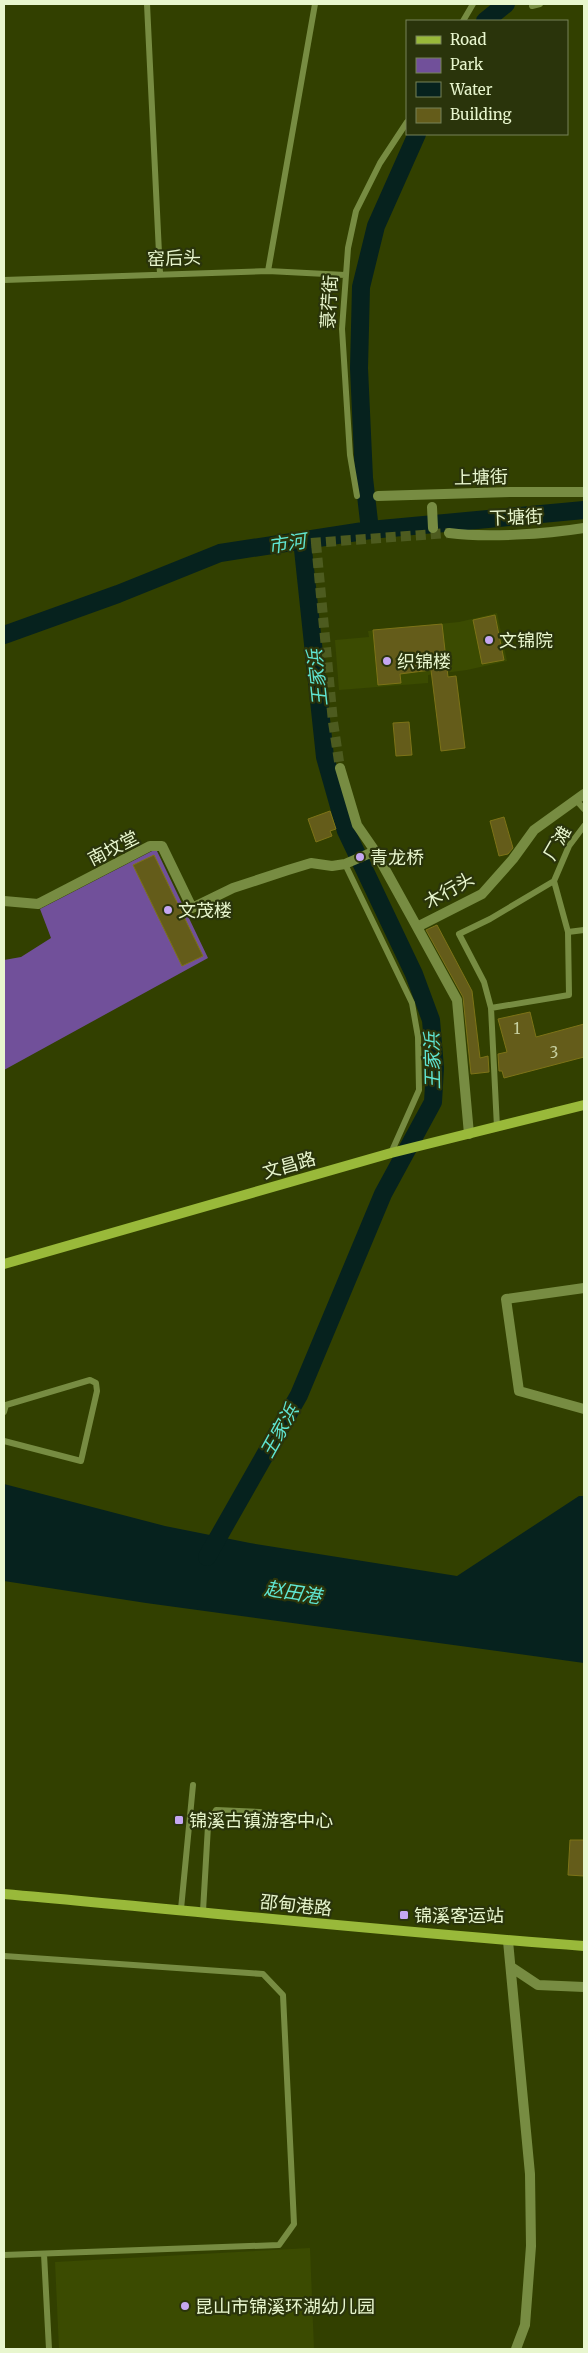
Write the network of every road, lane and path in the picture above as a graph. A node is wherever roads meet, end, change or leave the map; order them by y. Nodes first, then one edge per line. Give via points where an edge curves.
1 (147, 4) edge
2 (315, 4) edge
3 (473, 4) edge
4 (540, 4) edge
5 (532, 6) dead end
6 (464, 20) edge
7 (406, 124) edge
8 (268, 271) junction
9 (160, 274) junction
10 (345, 276) junction
11 (4, 280) edge
12 (584, 492) edge
13 (357, 496) dead end
14 (378, 496) dead end
15 (432, 508) dead end
16 (433, 528) dead end
17 (584, 528) edge
18 (449, 533) tunnel mouth
19 (340, 768) tunnel mouth
20 (580, 797) edge
21 (584, 809) edge
22 (584, 826) edge
23 (372, 852) junction
24 (347, 863) junction
25 (554, 881) junction
26 (4, 901) edge
27 (417, 927) junction
28 (584, 930) edge
29 (568, 932) junction
30 (491, 1008) junction
31 (584, 1105) edge
32 (497, 1127) junction
33 (469, 1134) junction
34 (391, 1153) junction
35 (4, 1264) edge
36 (584, 1288) edge
37 (584, 1409) edge
38 (4, 1412) edge
39 (4, 1442) edge
40 (193, 1785) dead end
41 (260, 1812) dead end
42 (4, 1894) edge
43 (180, 1909) junction
44 (203, 1911) junction
45 (508, 1941) junction
46 (584, 1946) edge
47 (4, 1956) edge
48 (511, 1967) junction
49 (584, 1987) edge
50 (44, 2254) junction
51 (4, 2255) edge
52 (49, 2349) edge
53 (516, 2349) edge

1 - 9 lane
2 - 8 lane
3 - 6 lane
4 - 5 lane
7 - 10 lane, 菉荇街 via 380,163 356,211
8 - 9 lane, 窑后头
8 - 10 lane, 窑后头
9 - 11 lane, 窑后头
10 - 13 lane, 菉荇街 via 344,374 350,455
12 - 14 street, 上塘街
15 - 16 street
17 - 18 street, 下塘街
19 - 23 street, 木行头 via 357,825
20 - 21 lane
20 - 27 street, 木行头 via 534,830 482,894
22 - 25 lane, 厂滩 via 570,846
23 - 24 street
23 - 27 street, 木行头
24 - 26 street, 南坟堂 via 332,866 311,863 233,888 192,908 162,846 150,846 38,904
24 - 34 lane via 412,1004 418,1037 419,1090
25 - 29 lane, 厂滩
25 - 30 lane via 459,934 484,982
27 - 33 street via 457,1000
28 - 29 lane
29 - 30 lane, 厂滩 via 568,995
30 - 32 lane
31 - 32 street, 文昌路
32 - 33 street, 文昌路
33 - 34 street, 文昌路
34 - 35 street, 文昌路
36 - 37 street via 506,1298 519,1391
38 - 39 lane via 6,1404 90,1380 96,1383 82,1461
40 - 43 lane
41 - 44 lane via 216,1810 208,1826
42 - 43 street, 邵甸港路
43 - 44 street, 邵甸港路
44 - 45 street, 邵甸港路
45 - 46 street, 邵甸港路
45 - 48 street
47 - 50 lane via 263,1974 283,1996 294,2224 278,2245
48 - 49 street via 538,1985
48 - 53 street via 530,2174 531,2246 525,2325
50 - 51 lane
50 - 52 lane

